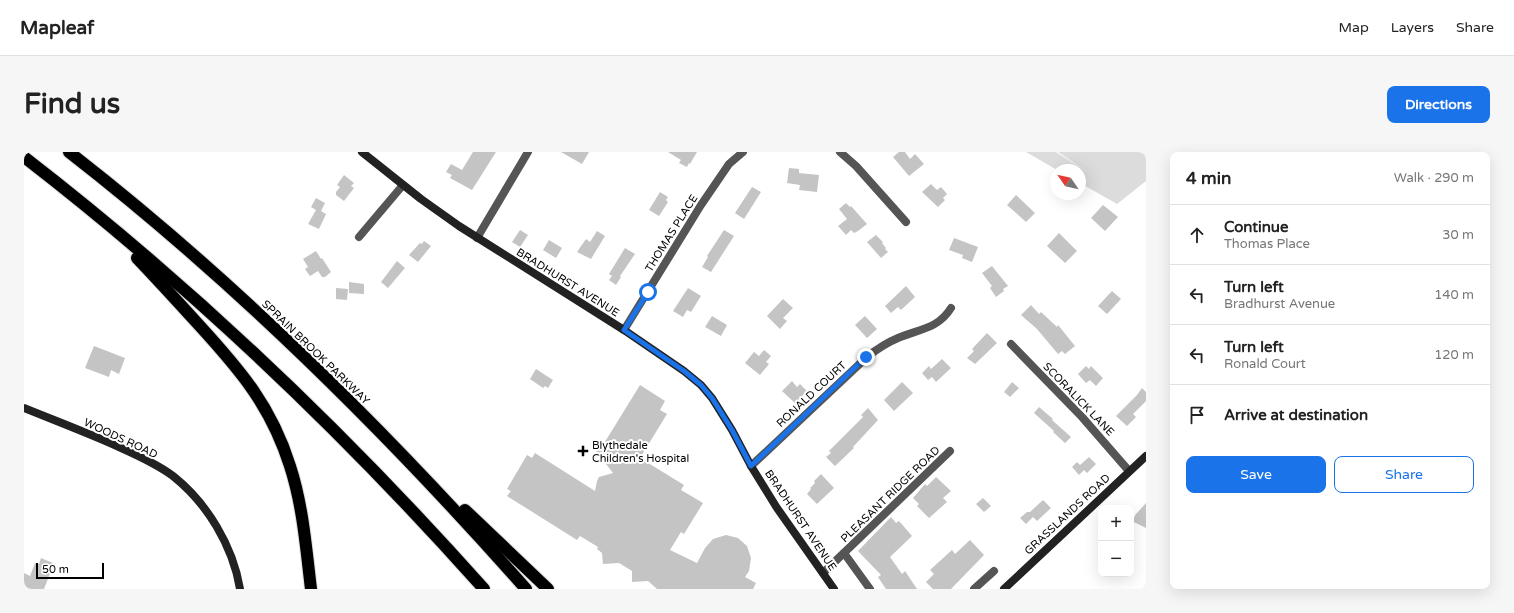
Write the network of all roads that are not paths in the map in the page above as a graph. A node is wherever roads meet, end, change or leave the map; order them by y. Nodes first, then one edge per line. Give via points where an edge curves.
1 (69, 152) edge
2 (362, 152) edge
3 (528, 152) edge
4 (743, 152) edge
5 (840, 152) edge
6 (24, 157) edge
7 (403, 185) junction
8 (102, 219) junction
9 (906, 222) dead end
10 (359, 237) dead end
11 (477, 238) junction
12 (951, 308) dead end
13 (624, 330) junction
14 (1011, 344) dead end
15 (24, 408) edge
16 (373, 426) junction
17 (950, 451) dead end
18 (1146, 456) edge
19 (751, 466) junction
20 (1129, 471) junction
21 (844, 553) junction
22 (994, 571) dead end
23 (823, 573) junction
24 (981, 582) junction
25 (240, 589) edge
26 (311, 589) edge
27 (484, 589) edge
28 (526, 589) edge
29 (548, 589) edge
30 (834, 589) edge
31 (870, 589) edge
32 (974, 589) edge
33 (988, 589) edge
34 (1004, 589) edge

1 - 16 highway, SPRAIN BROOK PARKWAY via 211,272
2 - 7 main road, BRADHURST AVENUE
3 - 11 street
4 - 13 street, THOMAS PLACE via 729,164 701,205
5 - 9 street via 856,166
6 - 8 highway
7 - 10 street
7 - 11 main road, BRADHURST AVENUE
8 - 26 highway via 236,366 264,406 279,436 294,480
8 - 27 highway via 194,298 294,392 386,483
11 - 13 main road, BRADHURST AVENUE
12 - 19 street, RONALD COURT via 929,328 899,337 880,346 866,357
13 - 19 main road, BRADHURST AVENUE via 701,385 732,430
14 - 20 street, SCORALICK LANE
15 - 25 main road, WOODS ROAD via 137,455 173,476 197,500 216,527 231,555
16 - 28 highway, SPRAIN BROOK PARKWAY
16 - 29 highway
17 - 21 street, PLEASANT RIDGE ROAD
18 - 20 main road, GRASSLANDS ROAD
19 - 23 main road, BRADHURST AVENUE
20 - 34 main road, GRASSLANDS ROAD
21 - 23 street, PLEASANT RIDGE ROAD
21 - 31 street, PLEASANT RIDGE ROAD
22 - 24 street
23 - 30 main road, BRADHURST AVENUE
24 - 32 street
24 - 33 street

